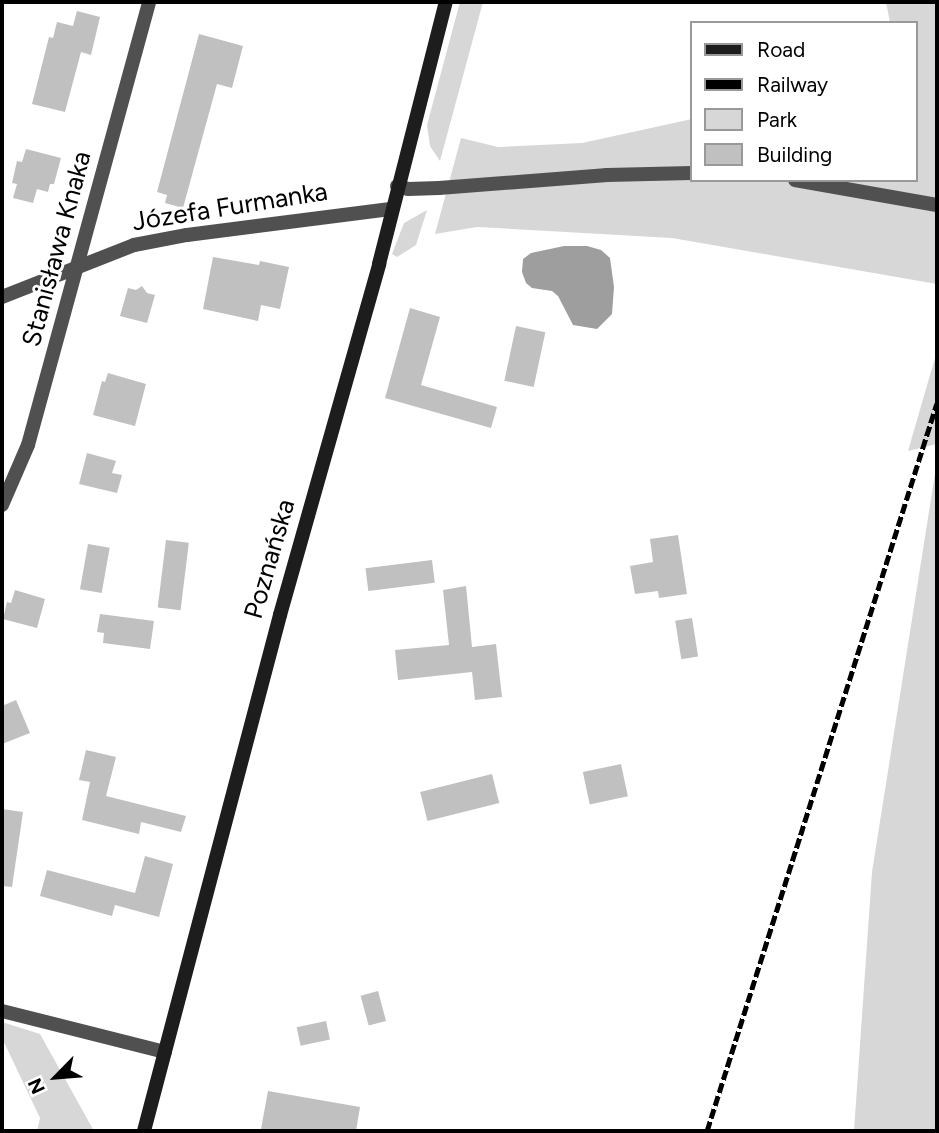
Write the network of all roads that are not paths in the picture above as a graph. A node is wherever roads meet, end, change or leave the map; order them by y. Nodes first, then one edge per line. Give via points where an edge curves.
1 (149, 2) edge
2 (446, 2) edge
3 (690, 173) edge
4 (806, 182) edge
5 (397, 186) junction
6 (930, 204) edge
7 (390, 209) junction
8 (78, 266) junction
9 (2, 297) edge
10 (2, 505) edge
11 (2, 1011) edge
12 (165, 1052) junction
13 (144, 1131) edge

1 - 8 street, Stanisława Knaka
2 - 5 main road, Poznańska
3 - 5 street via 439,188
4 - 6 street
5 - 7 main road, Poznańska
7 - 8 street, Józefa Furmanka via 187,235 134,245
7 - 12 main road, Poznańska via 379,264 280,615
8 - 9 street, Józefa Furmanka
8 - 10 street, Stanisława Knaka via 28,445
11 - 12 street
12 - 13 main road, Poznańska

